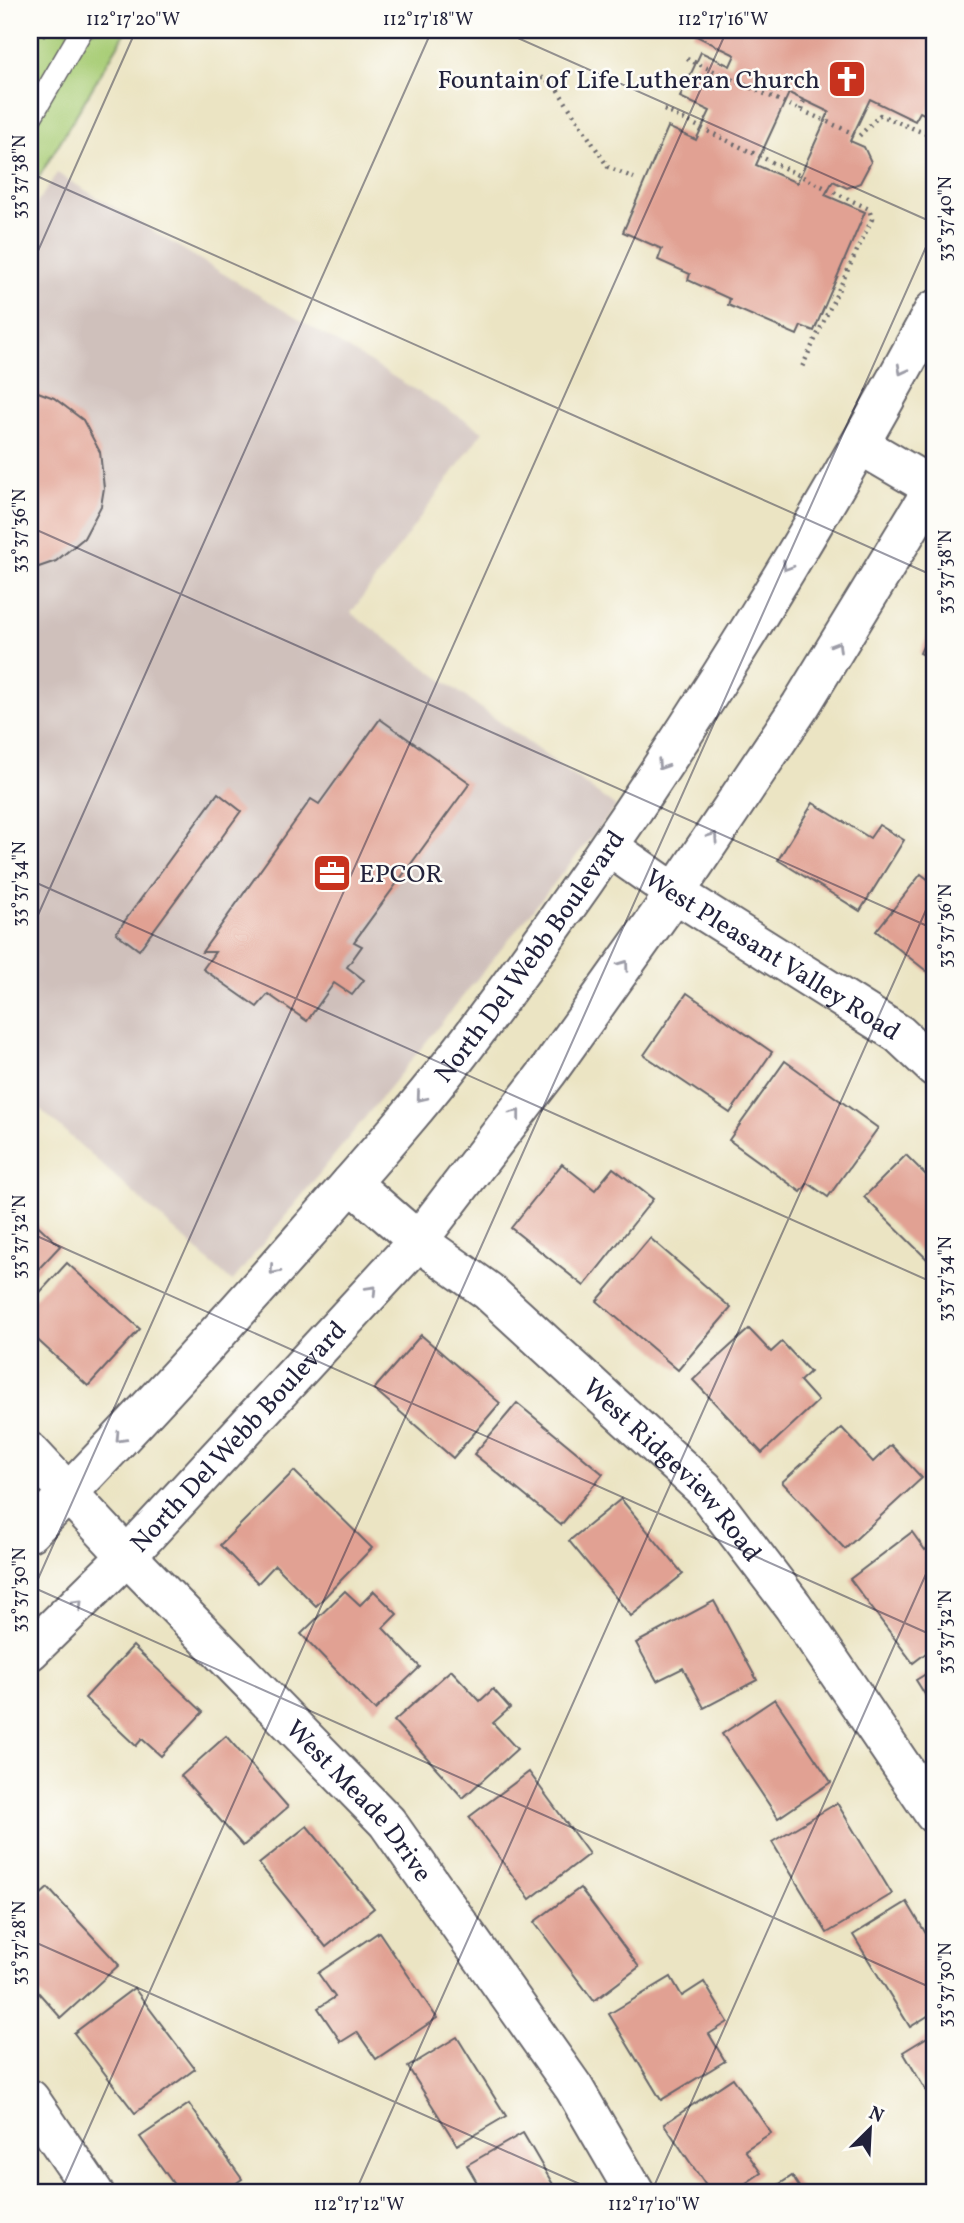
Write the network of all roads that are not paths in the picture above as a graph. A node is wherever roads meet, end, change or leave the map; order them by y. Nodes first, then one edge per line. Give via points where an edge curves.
1 (82, 30) edge
2 (30, 120) edge
3 (934, 310) edge
4 (862, 446) junction
5 (934, 488) edge
6 (609, 847) junction
7 (675, 893) junction
8 (934, 1067) edge
9 (351, 1183) junction
10 (418, 1241) junction
11 (30, 1452) edge
12 (69, 1492) junction
13 (30, 1532) edge
14 (127, 1556) junction
15 (30, 1651) edge
16 (934, 1814) edge
17 (30, 2099) edge
18 (94, 2193) edge
19 (635, 2193) edge

1 - 2 lane
3 -> 4 street, North Del Webb Boulevard
4 - 5 street
4 -> 6 street, North Del Webb Boulevard
7 -> 5 street, North Del Webb Boulevard via 801,705
6 - 7 street, West Pleasant Valley Road
6 -> 9 street, North Del Webb Boulevard via 482,1025
7 - 8 street, West Pleasant Valley Road via 899,1034
10 -> 7 street, North Del Webb Boulevard via 547,1073
9 - 10 street, West Ridgeview Road
9 -> 12 street, North Del Webb Boulevard
14 -> 10 street, North Del Webb Boulevard
10 - 16 street, West Ridgeview Road via 488,1291 704,1489 793,1606
11 - 12 street, West Meade Drive
12 - 13 street, North Del Webb Boulevard
12 - 14 street, West Meade Drive
15 -> 14 street, North Del Webb Boulevard
14 - 19 street, West Meade Drive via 387,1822 574,2088
17 - 18 street

